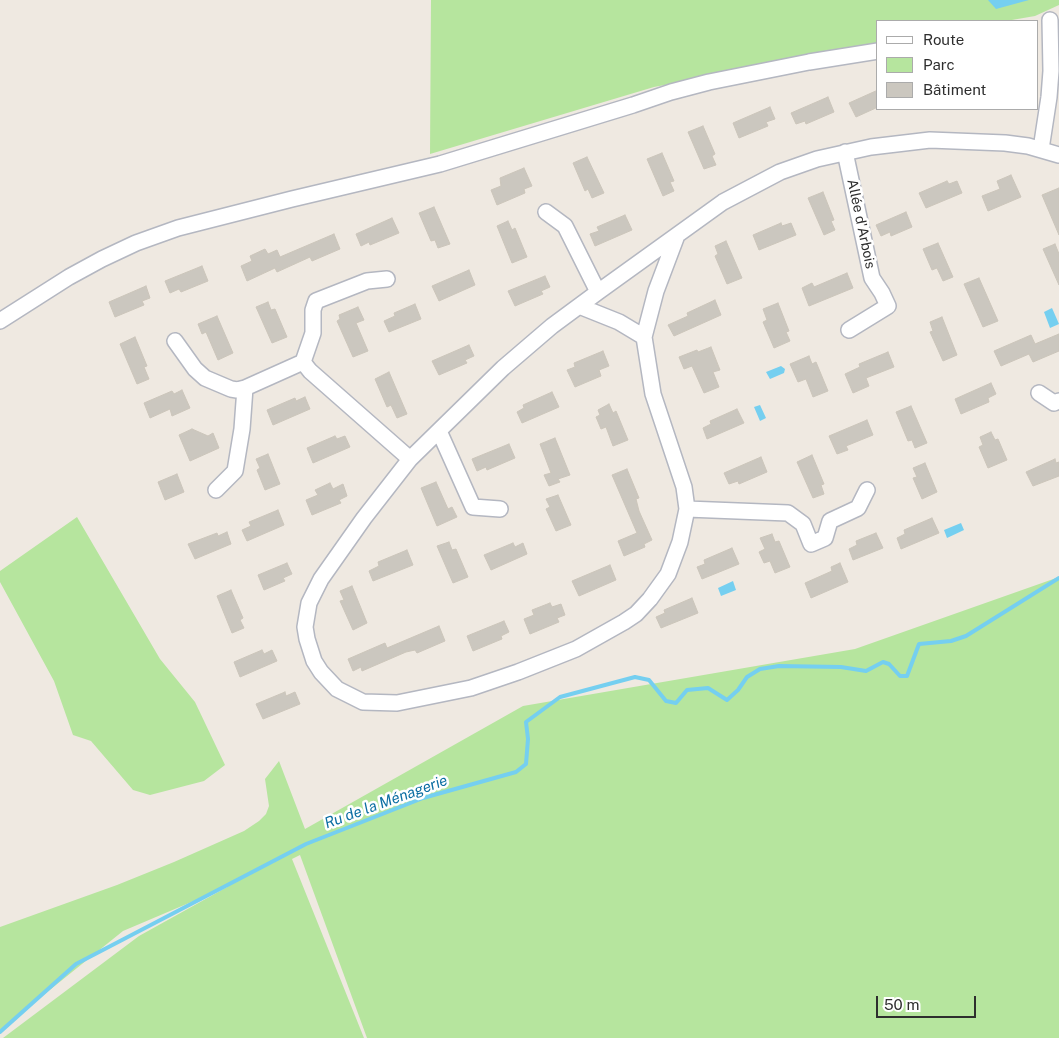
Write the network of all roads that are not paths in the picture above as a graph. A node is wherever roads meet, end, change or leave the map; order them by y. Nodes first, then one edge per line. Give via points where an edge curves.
1 (1049, 20) edge
2 (876, 51) edge
3 (1041, 149) junction
4 (845, 152) junction
5 (1059, 155) edge
6 (546, 212) dead end
7 (676, 238) junction
8 (387, 279) dead end
9 (598, 292) junction
10 (579, 306) junction
11 (0, 321) edge
12 (849, 330) dead end
13 (644, 337) junction
14 (175, 341) dead end
15 (303, 362) junction
16 (245, 388) junction
17 (1039, 393) dead end
18 (1059, 401) edge
19 (439, 431) junction
20 (410, 459) junction
21 (216, 490) dead end
22 (867, 490) dead end
23 (687, 508) junction
24 (500, 510) dead end

1 - 3 street via 1049,88
2 - 11 street via 709,82 440,164 178,228 102,259
3 - 4 street via 1005,142 937,140
3 - 5 street
4 - 7 street via 780,172 753,185 709,212
4 - 12 street, Allée d'Arbois via 872,278 888,306
6 - 9 street via 565,226
7 - 9 street
7 - 13 street via 656,291
8 - 15 street via 367,281 316,302 313,333
9 - 10 street
10 - 13 street
10 - 19 street via 503,368
13 - 23 street via 653,394 684,487
14 - 16 street via 205,378 231,389
15 - 16 street
15 - 20 street
16 - 21 street via 235,471
17 - 18 street via 1054,403
19 - 20 street
19 - 24 street via 473,507
20 - 23 street via 321,579 306,617 307,639 321,672 337,689 363,702 397,703 471,688 595,640 636,614 668,574 680,542
22 - 23 street via 858,508 830,521 825,538 811,544 802,524 788,513

